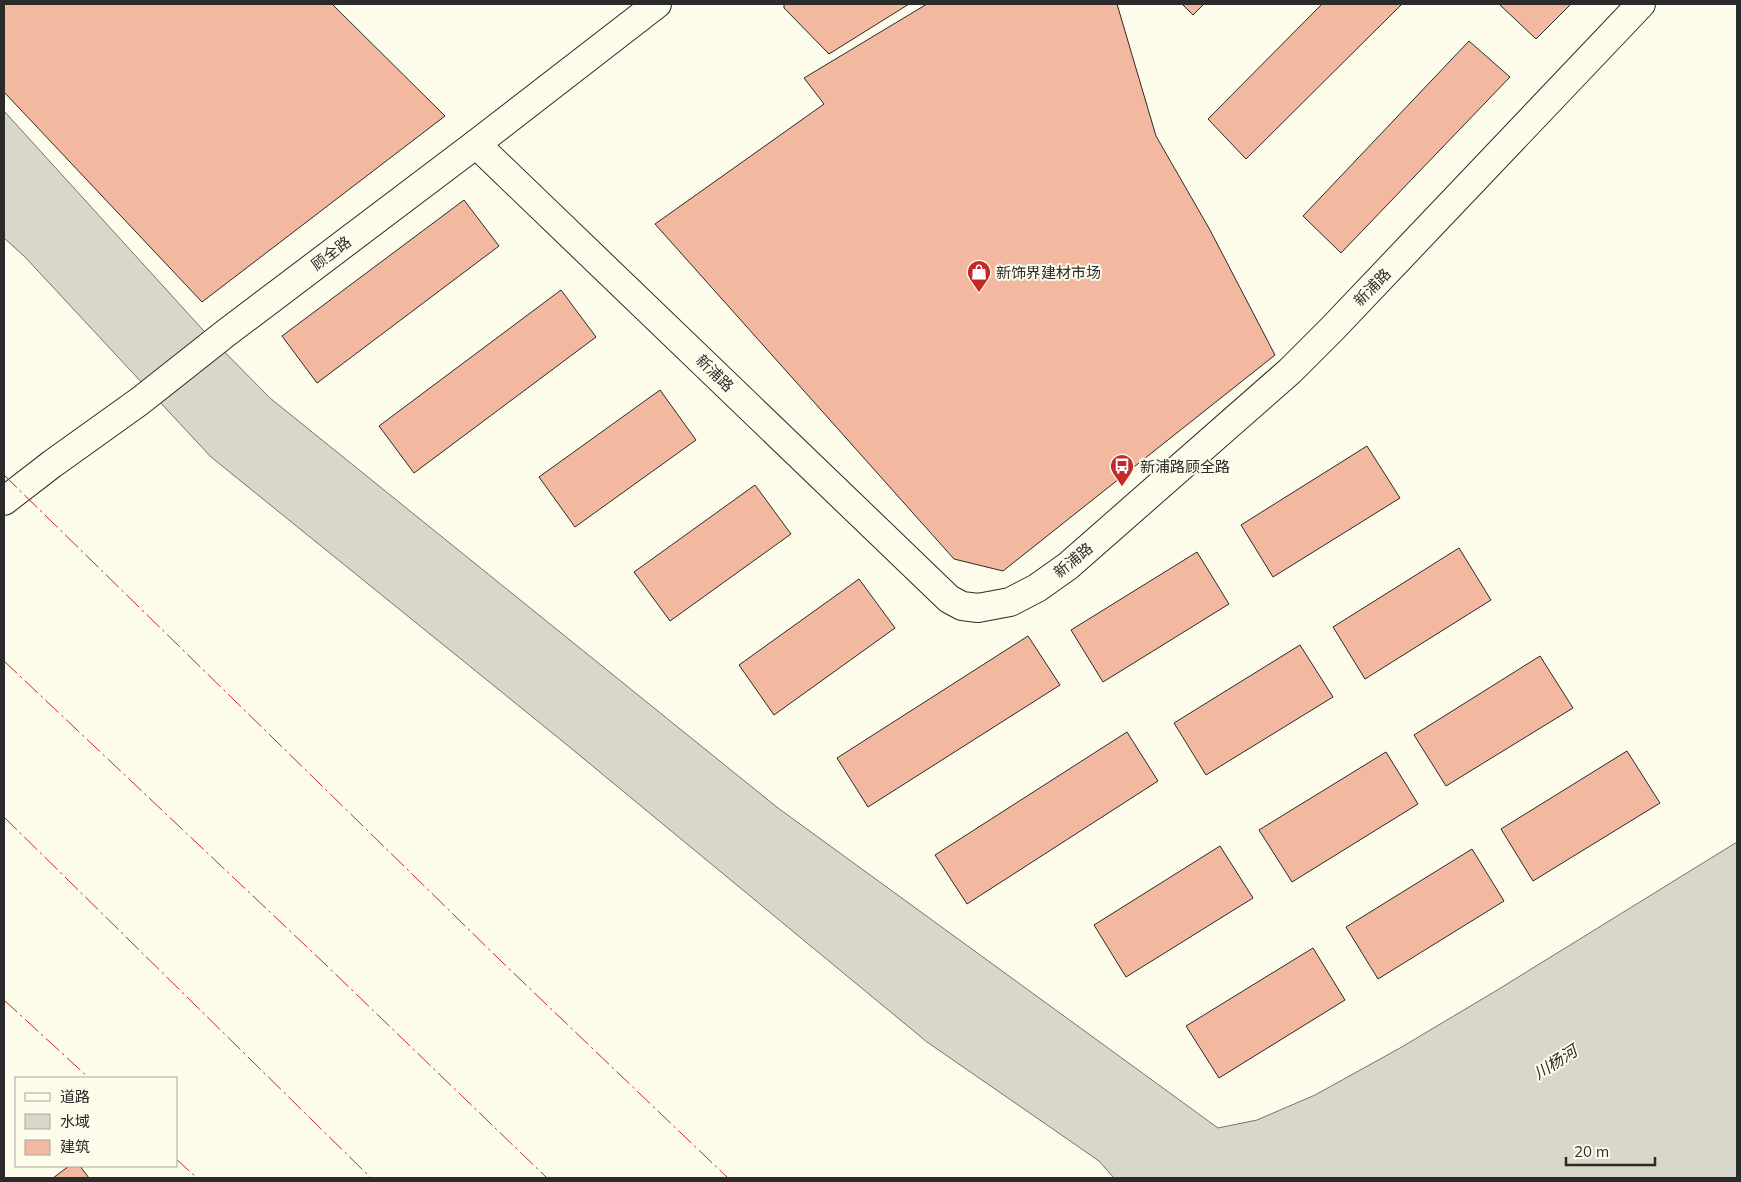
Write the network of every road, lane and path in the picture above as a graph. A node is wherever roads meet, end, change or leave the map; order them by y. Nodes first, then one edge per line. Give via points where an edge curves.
1 (1641, 4) edge
2 (653, 5) edge
3 (476, 144) junction
4 (4, 501) edge

1 - 3 street, 新浦路 via 1290,370 1068,566 1010,602 978,608 962,606 949,599
2 - 3 street, 顾全路
3 - 4 street, 顾全路

